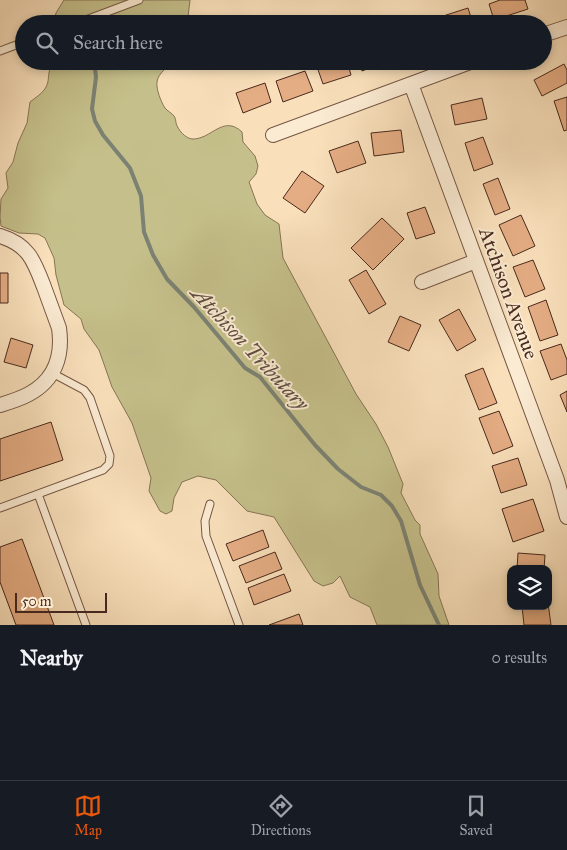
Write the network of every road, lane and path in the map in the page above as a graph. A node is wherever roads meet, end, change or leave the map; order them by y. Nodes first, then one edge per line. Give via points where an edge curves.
1 (139, 0) edge
2 (99, 15) edge
3 (567, 27) edge
4 (552, 32) edge
5 (15, 45) edge
6 (0, 51) edge
7 (449, 70) edge
8 (411, 84) junction
9 (273, 135) dead end
10 (0, 236) edge
11 (476, 262) junction
12 (422, 282) dead end
13 (52, 373) junction
14 (0, 405) edge
15 (38, 494) junction
16 (210, 504) dead end
17 (0, 508) edge
18 (567, 517) edge
19 (86, 625) edge
20 (239, 625) edge

1 - 2 lane
3 - 4 street
5 - 6 lane
7 - 8 street
8 - 9 street
8 - 11 street, Atchison Avenue
10 - 13 street via 23,247 35,264 59,328 60,350
11 - 12 street
11 - 18 street, Atchison Avenue via 557,480
13 - 14 street via 45,384 28,395
13 - 15 lane via 84,390 90,398 110,456 109,464 103,470
15 - 17 lane
15 - 19 lane
16 - 20 lane via 205,521 206,536

